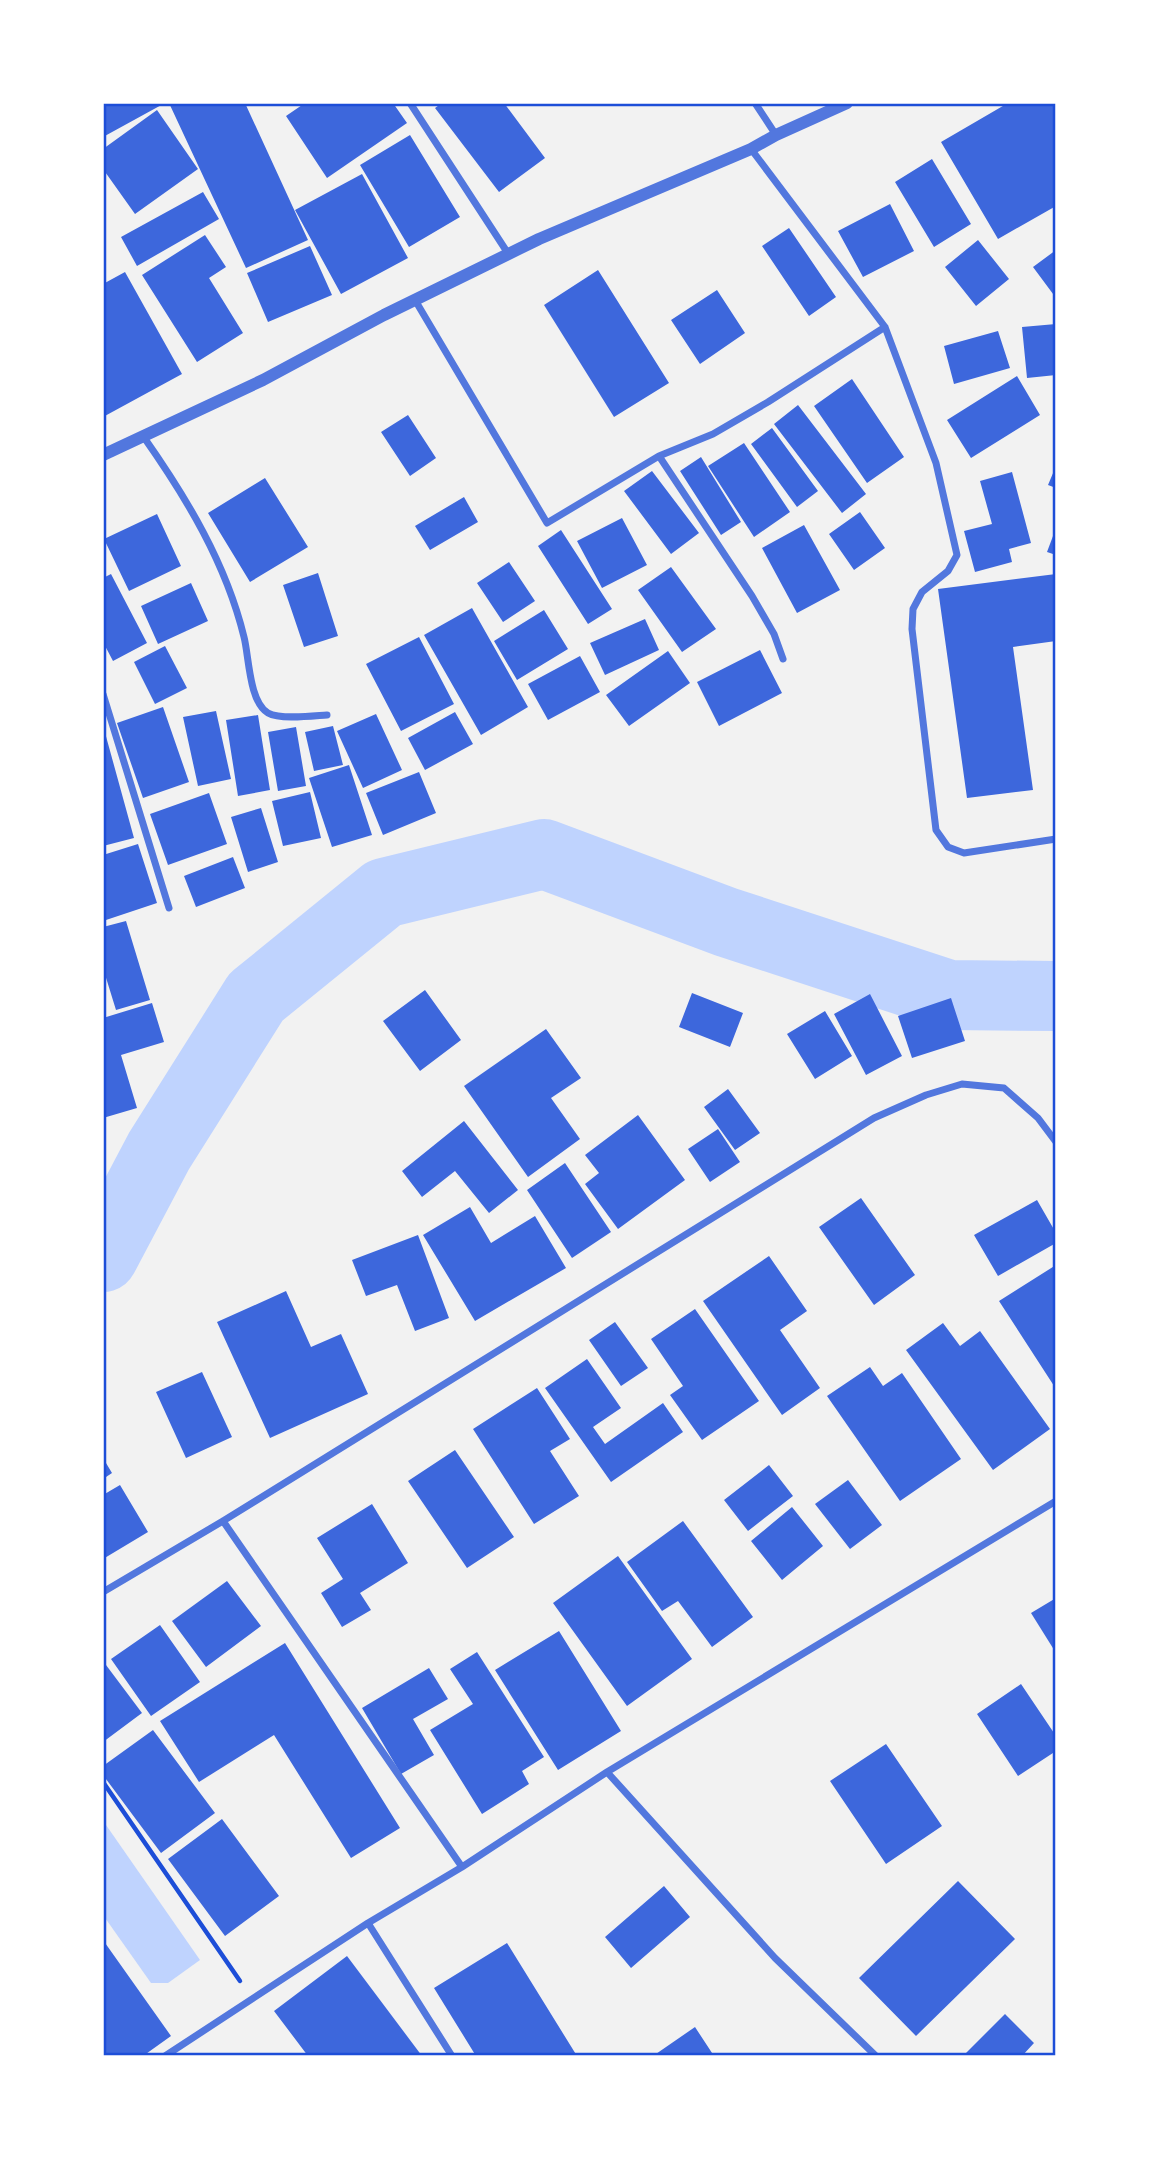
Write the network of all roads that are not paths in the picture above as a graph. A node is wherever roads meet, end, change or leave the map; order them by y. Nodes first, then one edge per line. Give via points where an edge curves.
1 (410, 103) edge
2 (755, 103) edge
3 (847, 103) edge
4 (776, 135) junction
5 (751, 149) junction
6 (509, 255) junction
7 (415, 300) junction
8 (885, 327) junction
9 (143, 436) junction
10 (103, 455) edge
11 (659, 456) junction
12 (783, 659) dead end
13 (103, 694) edge
14 (327, 715) dead end
15 (1056, 839) edge
16 (170, 908) dead end
17 (1056, 1142) edge
18 (1056, 1501) edge
19 (223, 1521) junction
20 (103, 1592) edge
21 (607, 1772) junction
22 (462, 1867) junction
23 (368, 1923) junction
24 (165, 2056) edge
25 (452, 2056) edge
26 (876, 2056) edge

1 - 6 street
2 - 4 street
3 - 4 street
4 - 5 street
5 - 6 street
5 - 8 street
6 - 7 street
7 - 9 street via 263,380
7 - 11 street via 547,523
8 - 11 street via 713,435
8 - 15 street via 936,463 957,555 948,571 922,592 912,610 936,830 948,846 964,853
9 - 10 street
9 - 14 street via 225,574 259,703 267,713 277,715
11 - 12 street via 752,596 775,634
13 - 16 street
17 - 19 street via 1004,1087 962,1084 874,1118
18 - 21 street
19 - 20 street
19 - 22 street
21 - 22 street
21 - 26 street via 775,1958
22 - 23 street
23 - 24 street
23 - 25 street

